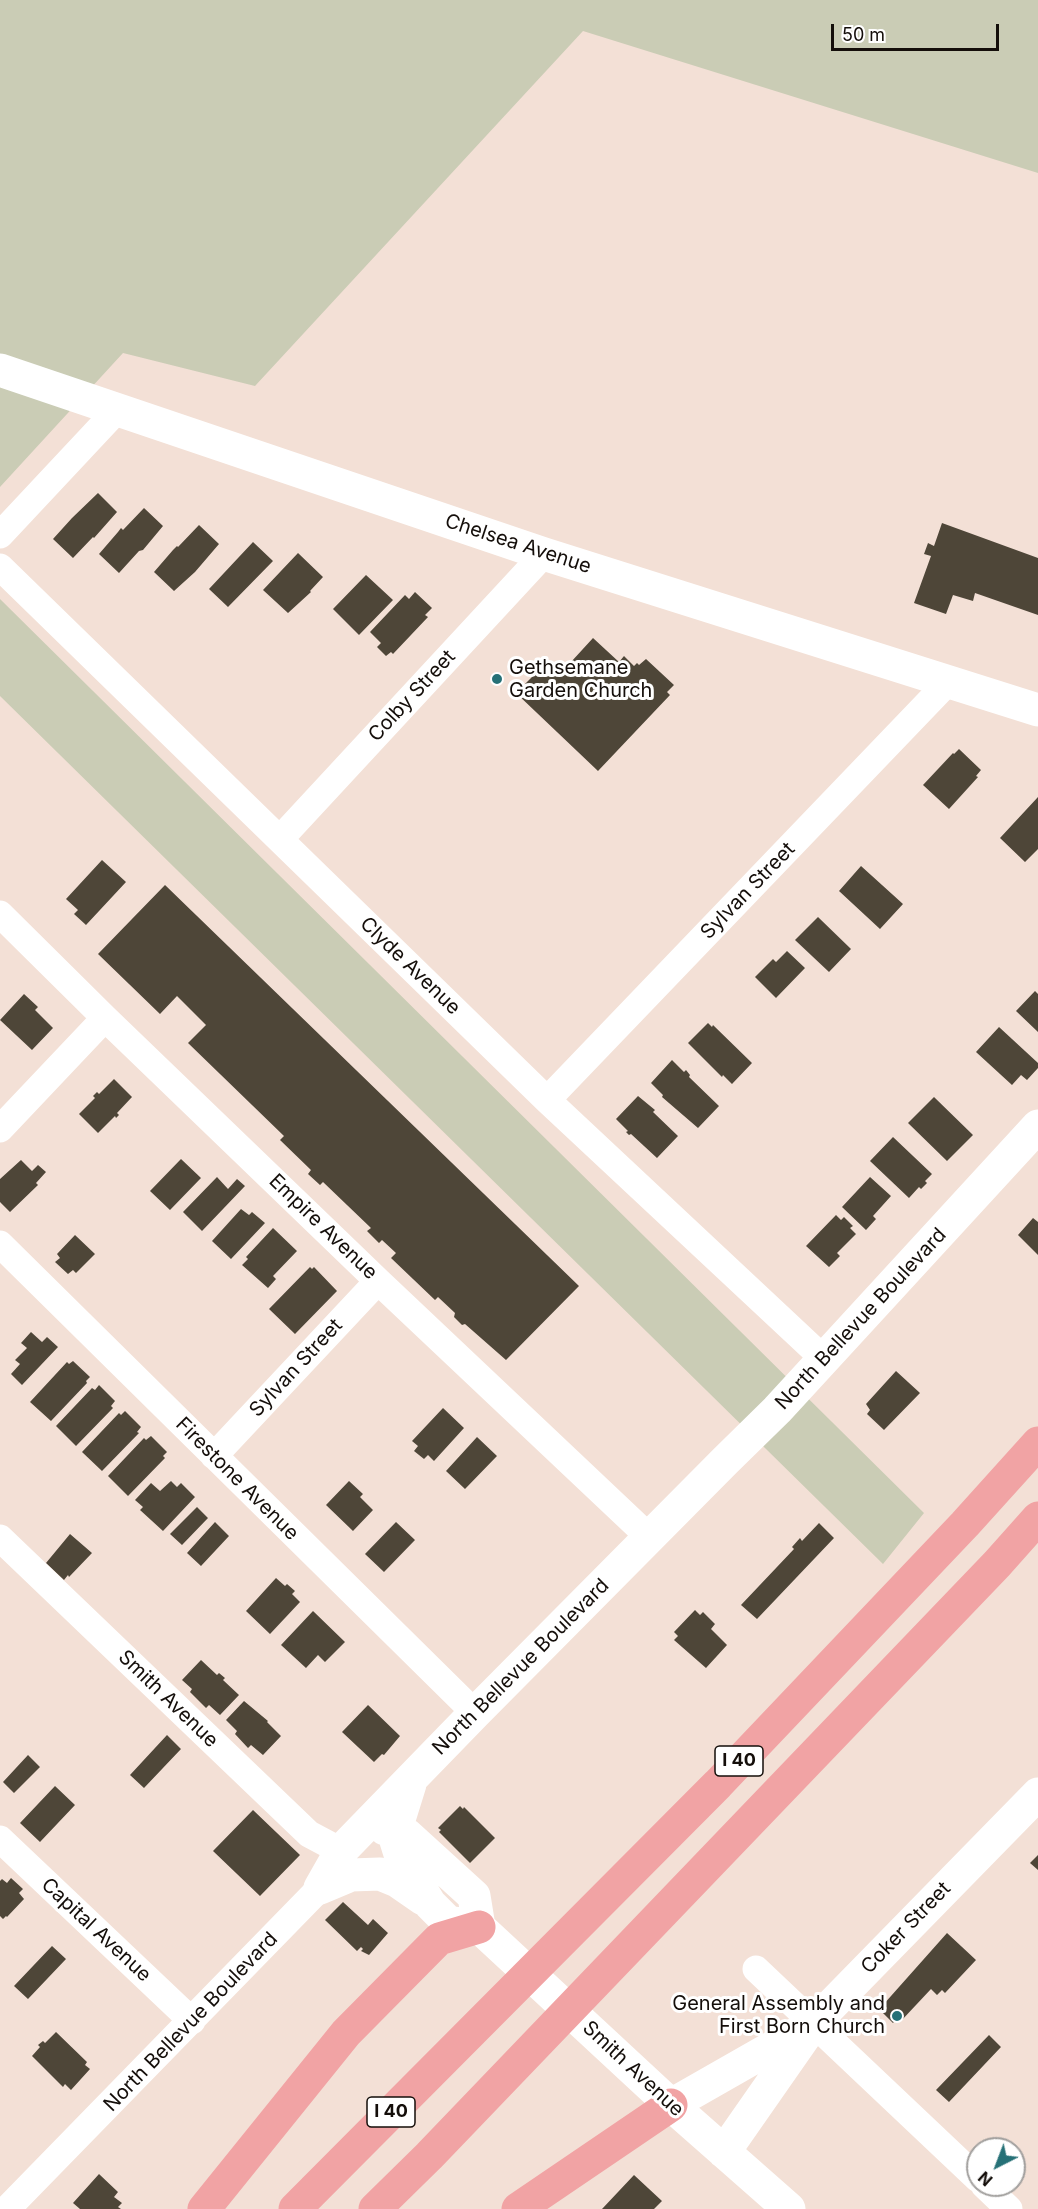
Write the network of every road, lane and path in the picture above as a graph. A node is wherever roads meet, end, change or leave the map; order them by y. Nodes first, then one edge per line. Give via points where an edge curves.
1 (0, 370) edge
2 (118, 409) junction
3 (0, 535) edge
4 (544, 554) junction
5 (0, 567) edge
6 (949, 681) junction
7 (1038, 710) edge
8 (280, 839) junction
9 (0, 914) edge
10 (105, 1018) junction
11 (547, 1100) junction
12 (1038, 1126) edge
13 (0, 1129) edge
14 (0, 1244) edge
15 (378, 1281) junction
16 (825, 1360) junction
17 (1038, 1443) edge
18 (214, 1456) junction
19 (1038, 1518) edge
20 (649, 1537) junction
21 (0, 1538) edge
22 (475, 1713) junction
23 (411, 1779) junction
24 (1038, 1794) edge
25 (396, 1829) junction
26 (0, 1839) edge
27 (349, 1844) junction
28 (320, 1888) junction
29 (430, 1904) junction
30 (479, 1927) junction
31 (756, 1969) dead end
32 (192, 2021) junction
33 (813, 2024) junction
34 (671, 2105) junction
35 (724, 2151) junction
36 (966, 2168) edge
37 (996, 2197) edge
38 (7, 2202) edge
39 (204, 2209) edge
40 (295, 2209) edge
41 (375, 2209) edge
42 (518, 2209) edge
43 (789, 2209) edge
44 (1009, 2209) edge

1 - 2 main road, Chelsea Avenue
2 - 3 street
2 - 4 main road, Chelsea Avenue
4 - 6 main road, Chelsea Avenue
4 - 8 street, Colby Street
5 - 8 street, Clyde Avenue
6 - 7 main road, Chelsea Avenue
6 - 11 street, Sylvan Street
8 - 11 street, Clyde Avenue
9 - 10 street, Empire Avenue
10 - 13 street
10 - 15 street, Empire Avenue
11 - 16 street, Clyde Avenue
12 - 16 main road, North Bellevue Boulevard
14 - 18 street, Firestone Avenue
15 - 18 street, Sylvan Street
15 - 20 street, Empire Avenue
16 - 20 main road, North Bellevue Boulevard
17 - 40 highway, I 40 via 734,1767
18 - 22 street, Firestone Avenue
19 - 41 highway, I 40
20 - 22 main road, North Bellevue Boulevard
21 - 27 street, Smith Avenue via 309,1834
22 - 23 main road, North Bellevue Boulevard
23 - 25 main road
23 - 27 main road, North Bellevue Boulevard
24 - 33 main road, Coker Street
25 - 27 main road via 380,1830
25 - 29 main road via 401,1857
25 - 30 main road via 408,1835 474,1896
26 - 32 street, Capital Avenue
27 - 28 main road, North Bellevue Boulevard
28 - 29 main road via 351,1875 380,1874
28 - 32 street, North Bellevue Boulevard
29 - 30 main road via 448,1922
30 - 34 main road, Smith Avenue
30 - 39 highway via 439,1939 346,2033
31 - 33 street
32 - 38 street, North Bellevue Boulevard
33 - 34 main road, Coker Street
33 - 35 main road
33 - 36 street
34 - 35 main road, Smith Avenue
34 - 42 highway
35 - 43 main road, Smith Avenue
37 - 44 street

